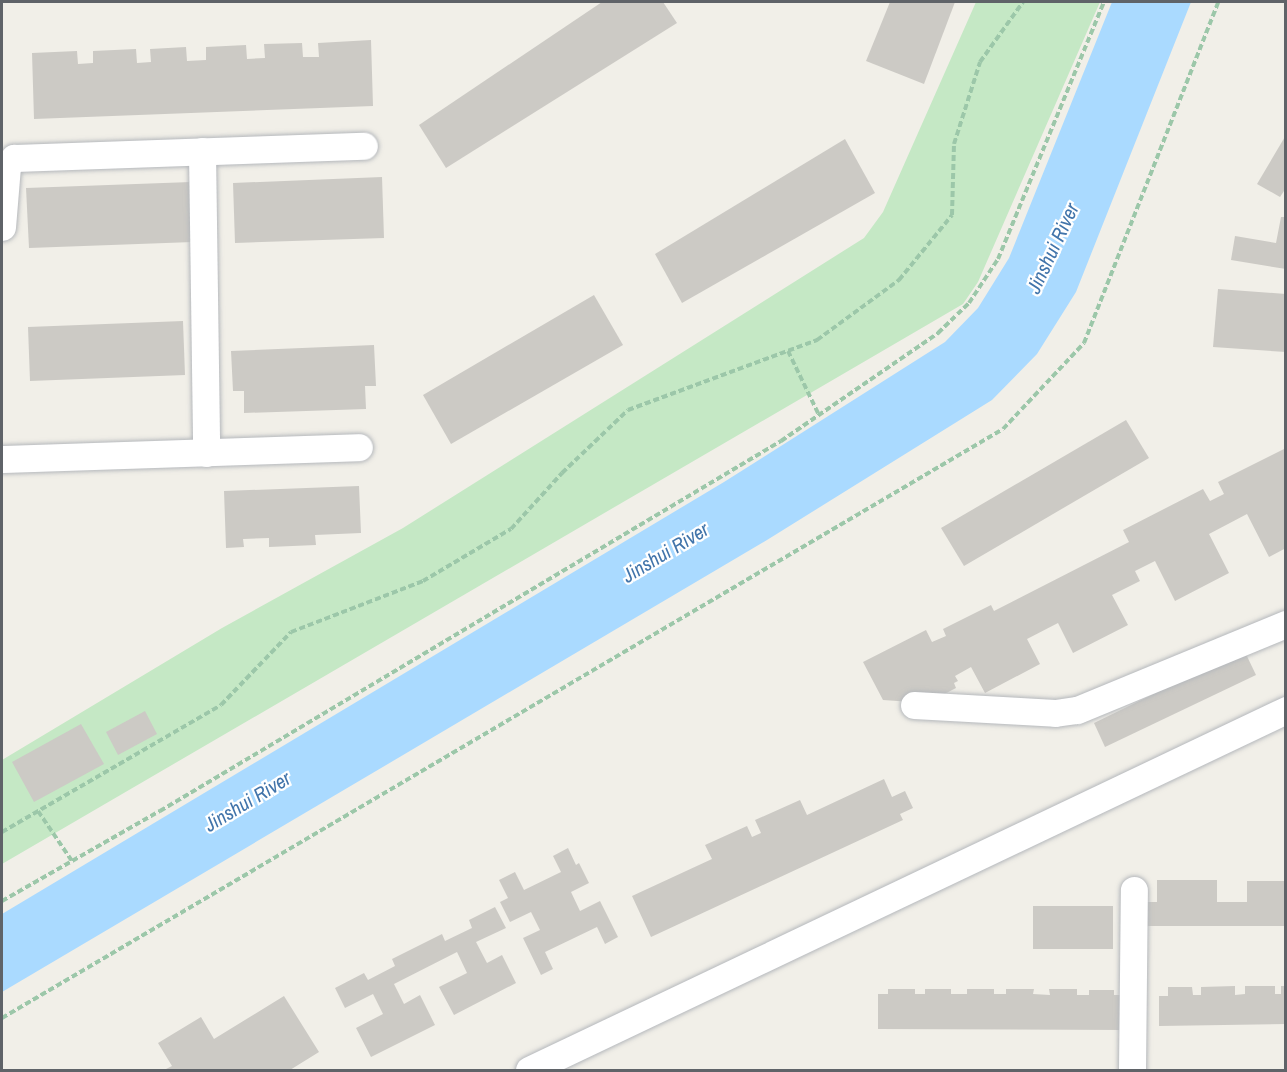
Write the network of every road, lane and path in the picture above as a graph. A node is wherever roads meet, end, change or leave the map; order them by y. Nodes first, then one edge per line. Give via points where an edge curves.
1 (1023, 2) edge
2 (1104, 2) edge
3 (1218, 2) edge
4 (364, 146) dead end
5 (202, 151) junction
6 (2, 227) edge
7 (788, 351) junction
8 (819, 415) junction
9 (359, 447) dead end
10 (206, 453) junction
11 (2, 459) edge
12 (1286, 624) edge
13 (914, 705) dead end
14 (1286, 710) edge
15 (39, 811) junction
16 (2, 832) edge
17 (72, 861) junction
18 (1134, 890) dead end
19 (2, 901) edge
20 (2, 1018) edge
21 (530, 1071) edge
22 (1132, 1071) edge

1 - 7 path via 980,62 954,144 952,215 899,280 817,340
2 - 8 path via 998,259 969,303 938,333
3 - 20 path via 1083,342 1004,429
4 - 5 street
5 - 6 street via 14,158 7,166
5 - 10 street
7 - 8 path
7 - 15 path via 628,410 511,529 423,581 291,632 221,705
8 - 17 path
9 - 10 street
10 - 11 street
12 - 13 street via 1077,710 1055,713
14 - 21 street
15 - 16 path
15 - 17 path
17 - 19 path
18 - 22 street

